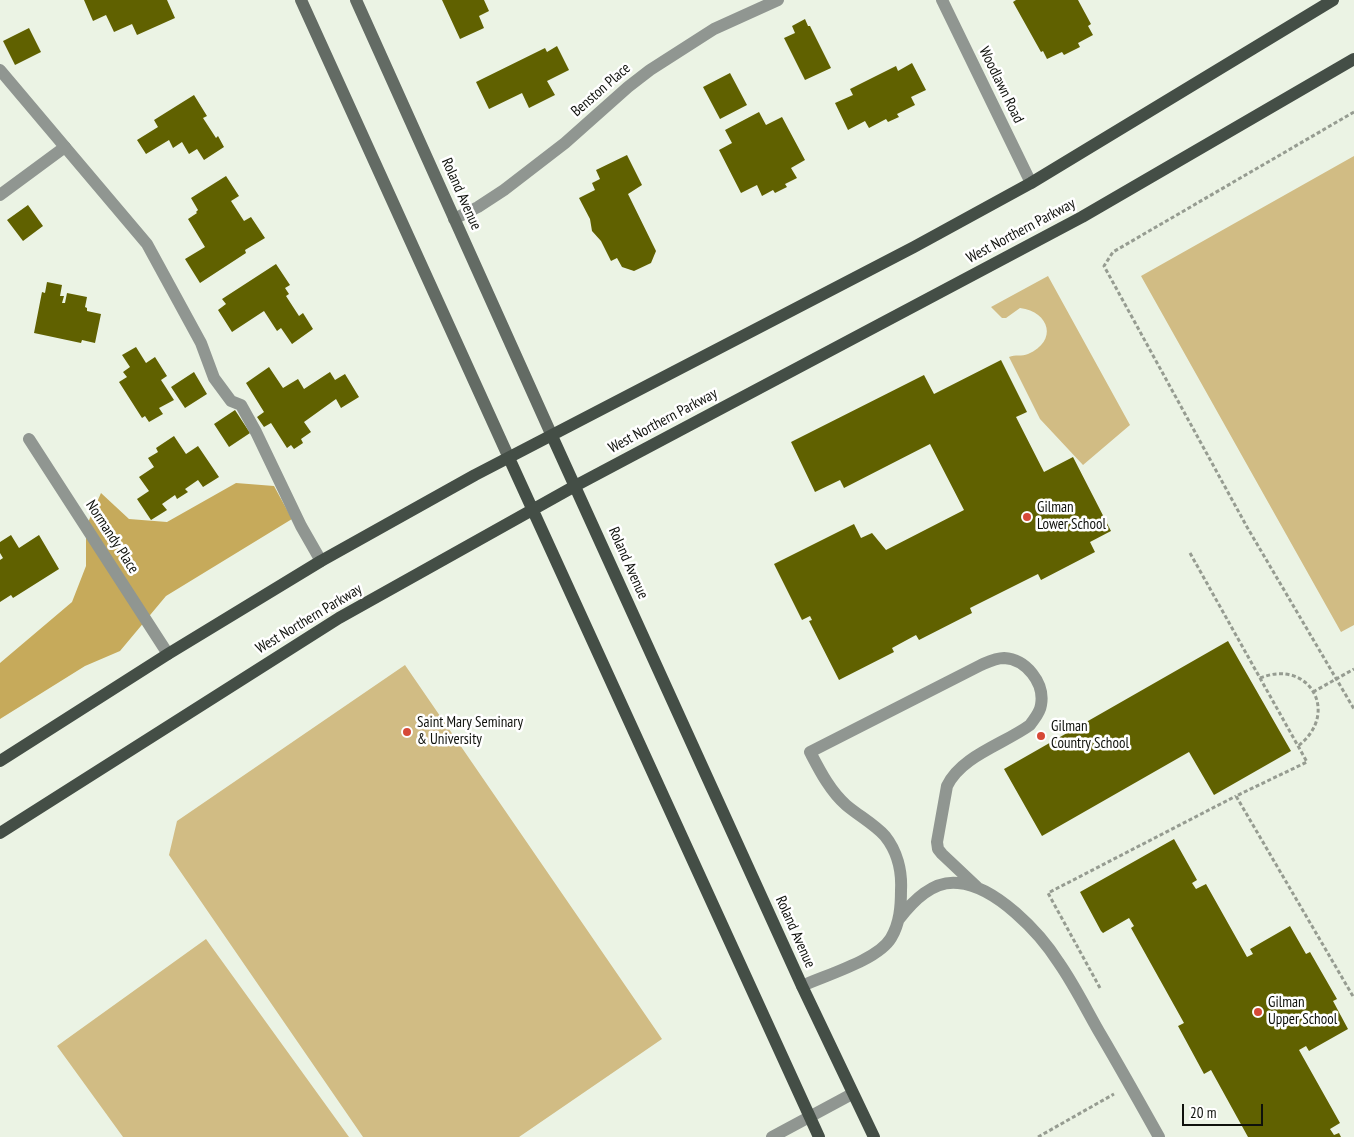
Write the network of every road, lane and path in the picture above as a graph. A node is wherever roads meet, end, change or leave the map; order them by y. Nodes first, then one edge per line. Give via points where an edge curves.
1 (301, 0) edge
2 (356, 0) edge
3 (778, 0) edge
4 (942, 0) edge
5 (1333, 0) edge
6 (1354, 59) edge
7 (0, 70) edge
8 (1354, 112) edge
9 (65, 146) junction
10 (1031, 183) junction
11 (0, 195) edge
12 (454, 219) junction
13 (552, 436) junction
14 (29, 439) dead end
15 (509, 458) junction
16 (575, 486) junction
17 (532, 509) junction
18 (1190, 553) dead end
19 (321, 561) junction
20 (168, 654) junction
21 (1354, 669) edge
22 (1260, 678) junction
23 (1337, 679) junction
24 (1313, 692) junction
25 (1354, 709) edge
26 (1298, 746) junction
27 (0, 761) edge
28 (1236, 796) junction
29 (0, 833) edge
30 (976, 887) junction
31 (899, 919) junction
32 (802, 986) junction
33 (1101, 989) dead end
34 (1354, 998) edge
35 (1130, 1085) junction
36 (852, 1094) junction
37 (809, 1116) junction
38 (772, 1137) edge
39 (820, 1137) edge
40 (874, 1137) edge
41 (1038, 1137) edge
42 (1159, 1137) edge

1 - 15 street
2 - 12 street, Roland Avenue
3 - 12 street, Benston Place via 714,29 650,70 504,190 478,208
4 - 10 street, Woodlawn Road
5 - 10 main road
6 - 16 main road, West Northern Parkway via 1082,217
7 - 9 street
8 - 23 path via 1113,252 1104,266 1247,527
9 - 11 street
9 - 19 street via 147,244 201,343 214,378 231,401 241,405
10 - 13 main road via 914,248
12 - 13 street, Roland Avenue
13 - 15 main road
13 - 16 main road, Roland Avenue
14 - 20 street, Normandy Place
15 - 17 main road
15 - 19 main road
16 - 17 main road, West Northern Parkway
16 - 32 main road, Roland Avenue
17 - 29 main road, West Northern Parkway via 339,618
17 - 37 main road
18 - 22 path
19 - 20 main road
20 - 27 main road
21 - 23 path
22 - 24 path via 1290,674 1307,684
22 - 26 path
23 - 24 path
23 - 25 path
24 - 26 path via 1317,702 1317,722
26 - 28 path via 1307,762
28 - 33 path via 1048,894
28 - 34 path
30 - 31 street via 957,882 930,890 910,905
30 - 31 street via 942,854 937,842 951,778 963,765 1030,726 1041,706 1042,694 1033,675 1025,666 1003,658 981,665 810,752 834,792 892,846 901,874
30 - 35 street via 1027,924 1059,962
31 - 32 street via 891,939 873,955
32 - 36 main road, Roland Avenue
35 - 41 path
35 - 42 street
36 - 37 street
36 - 40 main road, Roland Avenue
37 - 38 street
37 - 39 main road

